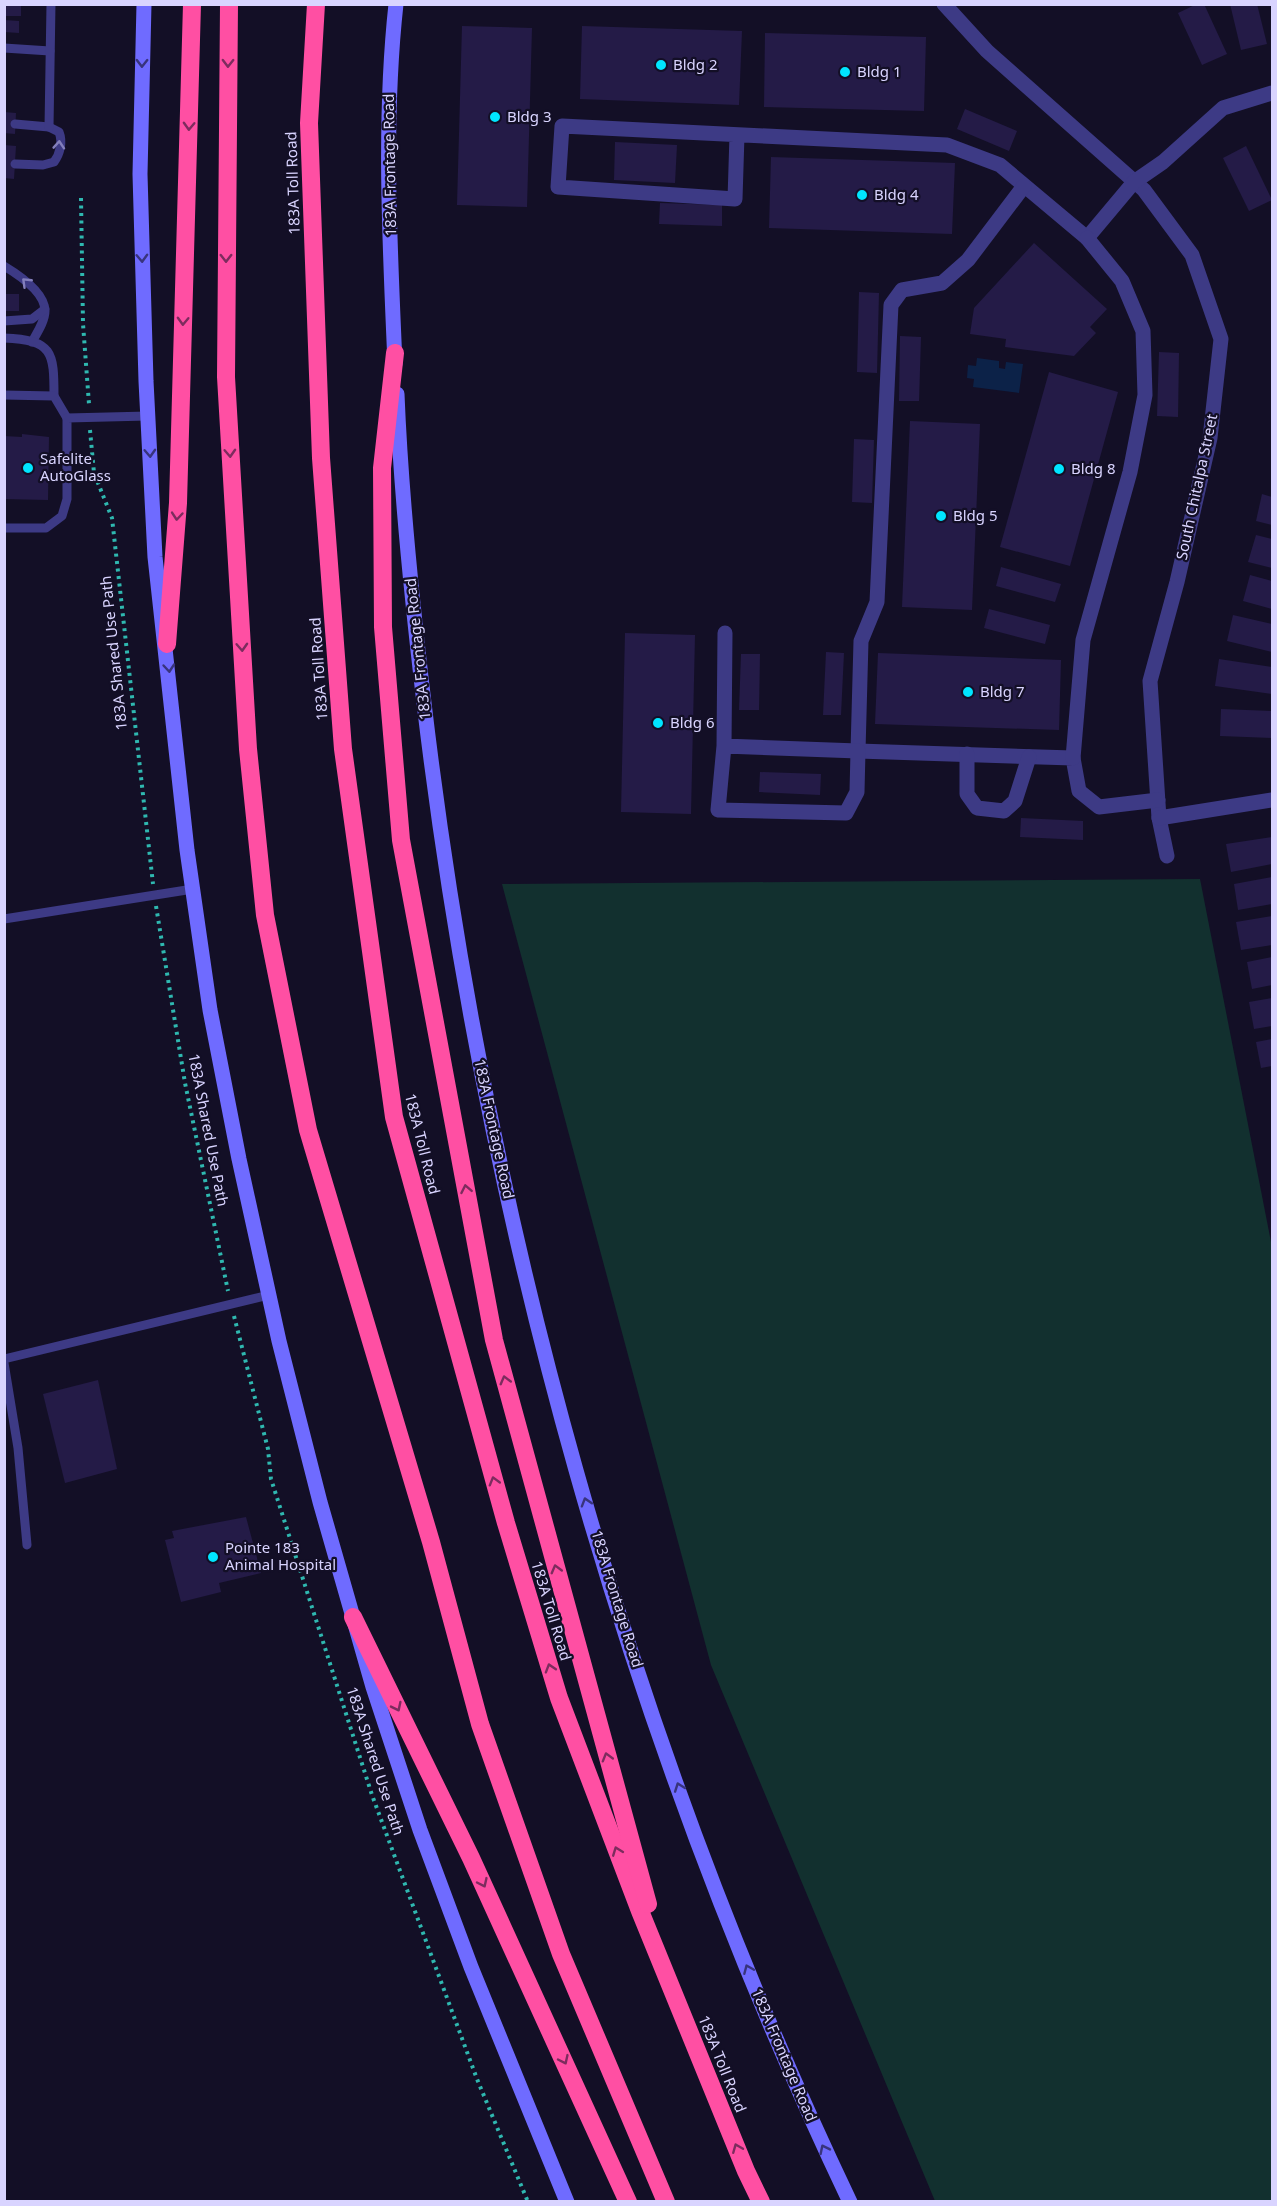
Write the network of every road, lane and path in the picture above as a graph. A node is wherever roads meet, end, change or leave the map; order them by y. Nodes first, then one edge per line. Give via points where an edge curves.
1 (51, 4) edge
2 (144, 4) edge
3 (192, 4) edge
4 (229, 4) edge
5 (316, 4) edge
6 (396, 4) edge
7 (944, 4) edge
8 (4, 48) edge
9 (50, 51) junction
10 (1272, 93) edge
11 (15, 124) dead end
12 (49, 127) junction
13 (737, 135) junction
14 (15, 164) dead end
15 (1134, 182) junction
16 (1024, 186) junction
17 (81, 198) dead end
18 (1087, 238) junction
19 (4, 266) edge
20 (45, 309) junction
21 (4, 321) edge
22 (4, 338) edge
23 (32, 342) junction
24 (395, 353) junction
25 (4, 394) edge
26 (54, 396) junction
27 (88, 401) dead end
28 (148, 416) junction
29 (67, 418) junction
30 (90, 428) dead end
31 (4, 528) edge
32 (725, 633) dead end
33 (167, 644) junction
34 (724, 746) junction
35 (858, 751) junction
36 (967, 754) junction
37 (1029, 757) junction
38 (1072, 758) junction
39 (1158, 800) junction
40 (1272, 800) edge
41 (1160, 818) junction
42 (1167, 856) dead end
43 (152, 878) dead end
44 (193, 889) junction
45 (156, 909) dead end
46 (4, 919) edge
47 (227, 1284) dead end
48 (269, 1295) junction
49 (234, 1316) dead end
50 (4, 1361) edge
51 (27, 1545) dead end
52 (353, 1617) junction
53 (674, 1995) junction
54 (528, 2202) edge
55 (567, 2202) edge
56 (628, 2202) edge
57 (666, 2202) edge
58 (761, 2202) edge
59 (850, 2202) edge

1 - 9 lane
2 -> 28 main road via 140,174
3 -> 33 highway via 178,503
4 -> 57 highway via 226,377 248,749 265,915 308,1131 428,1531 480,1724 561,1954
53 -> 5 highway, 183A Toll Road via 559,1698 394,1118 343,749 321,458 309,123
6 - 24 main road, 183A Frontage Road via 389,70
7 - 15 street, South Chitalpa Street via 987,51
8 - 9 lane
9 - 12 lane
10 - 15 street via 1223,108 1163,162
11 - 12 lane
14 -> 12 lane via 54,162 61,137
13 - 13 street via 562,126 558,187 735,199
13 - 16 street via 947,145 1000,165
15 - 18 street
15 - 39 street, South Chitalpa Street via 1192,255 1221,339 1210,438 1150,681
16 - 18 street
16 - 35 street via 968,260 942,283 902,290 891,305 877,602 861,641
17 - 27 path
18 - 38 street via 1122,280 1143,331 1145,395 1130,472 1083,640
20 -> 19 lane via 31,286
20 - 21 lane via 32,320
20 - 23 lane
22 - 23 lane
23 - 26 lane via 43,347 54,360
53 -> 24 highway via 495,1340 401,840 383,615 382,468
59 -> 24 main road, 183A Frontage Road via 740,1952 676,1779 608,1574 540,1333 500,1163 460,963 434,789 413,607
25 - 26 lane
26 - 29 lane
28 - 29 lane
28 -> 33 main road via 155,557
29 - 31 lane via 68,499 62,516 46,528
30 - 43 path, 183A Shared Use Path via 94,473 112,518
32 - 34 street
33 -> 44 main road
34 - 35 street
34 - 35 street via 718,810 846,813 857,792
35 - 36 street
36 - 37 street
36 - 37 street via 967,794 977,808 1004,811 1015,801
37 - 38 street
38 - 39 street via 1079,790 1099,807
39 - 41 street, South Chitalpa Street
40 - 41 street
41 - 42 street, South Chitalpa Street
44 - 46 lane
44 - 48 main road via 210,1011
45 - 47 path, 183A Shared Use Path via 185,1083
48 - 50 lane
48 - 52 main road
49 - 54 path, 183A Shared Use Path via 272,1479 372,1795 472,2068
50 - 51 lane via 18,1448
52 - 55 main road via 420,1830
52 -> 56 highway via 471,1858
58 -> 53 highway, 183A Toll Road

